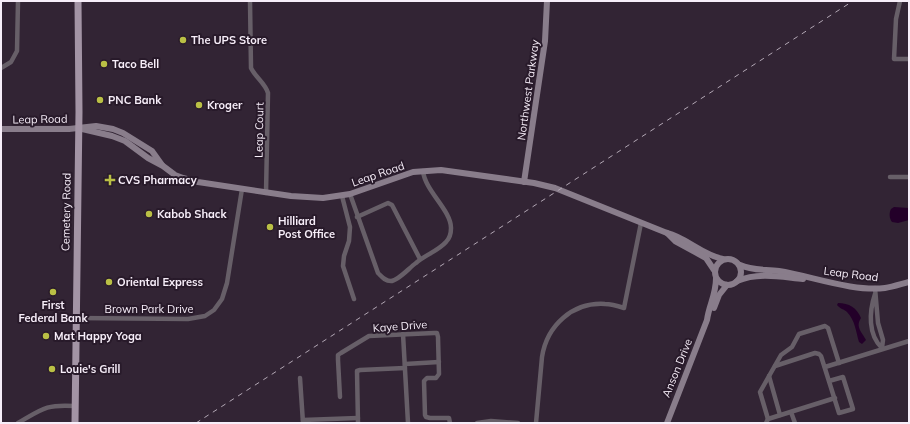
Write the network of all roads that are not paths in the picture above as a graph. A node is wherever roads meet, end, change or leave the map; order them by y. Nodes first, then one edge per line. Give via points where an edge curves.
1 (18, 1) edge
2 (78, 1) edge
3 (250, 1) edge
4 (547, 1) edge
5 (900, 1) edge
6 (909, 59) edge
7 (1, 68) edge
8 (78, 128) junction
9 (1, 129) edge
10 (423, 171) junction
11 (890, 177) dead end
12 (909, 177) edge
13 (524, 182) junction
14 (242, 189) junction
15 (266, 193) junction
16 (350, 194) junction
17 (342, 196) junction
18 (357, 217) junction
19 (641, 223) junction
20 (667, 233) junction
21 (420, 259) junction
22 (723, 259) junction
23 (740, 265) junction
24 (714, 270) junction
25 (716, 278) junction
26 (813, 279) junction
27 (737, 281) junction
28 (909, 282) edge
29 (727, 285) junction
30 (875, 291) junction
31 (354, 299) dead end
32 (76, 318) junction
33 (707, 320) junction
34 (403, 334) junction
35 (909, 341) edge
36 (882, 348) junction
37 (439, 362) junction
38 (839, 363) junction
39 (405, 366) junction
40 (775, 366) junction
41 (825, 367) junction
42 (769, 376) junction
43 (300, 378) dead end
44 (829, 381) junction
45 (340, 397) dead end
46 (835, 398) junction
47 (75, 406) junction
48 (791, 412) junction
49 (780, 415) junction
50 (358, 420) edge
51 (767, 421) edge
52 (303, 422) edge
53 (18, 423) edge
54 (75, 423) edge
55 (408, 423) edge
56 (450, 423) edge
57 (477, 423) edge
58 (518, 423) edge
59 (536, 423) edge
60 (667, 423) edge
61 (795, 423) edge

1 - 7 street via 17,51 11,62
2 - 8 main road, Cemetery Road
3 - 15 street, Leap Court via 251,68 268,93
4 - 13 street, Northwest Parkway via 544,47
5 - 6 street via 895,26 894,59
8 - 9 street, Leap Road
8 - 14 street, Leap Road via 125,141 182,178
8 - 32 main road, Cemetery Road
10 - 13 street, Leap Road via 452,170
10 - 16 street, Leap Road via 402,175
10 - 21 street via 424,179 448,216 451,236 445,244
11 - 12 street
13 - 19 street, Leap Road via 548,186
14 - 15 street, Leap Road
14 - 32 street, Brown Park Drive via 227,283 222,299 214,310 202,317 187,319
15 - 17 street, Leap Road via 313,198
16 - 17 street, Leap Road
16 - 18 street
17 - 31 street via 350,227 344,266
18 - 21 street via 388,203 392,205
18 - 21 street via 378,273 383,279 396,279
19 - 20 street, Leap Road
19 - 59 street via 624,308 607,304 580,308 557,323 547,338 542,357
20 - 22 street, Leap Road via 707,254
20 - 24 street, Leap Road via 675,241 706,258
22 - 23 street via 732,259
22 - 24 street via 717,263
23 - 26 street, Leap Road via 747,269 778,271
23 - 27 street via 741,274
24 - 25 street
25 - 29 street via 720,283
25 - 33 street, Anson Drive via 715,294
26 - 27 street, Leap Road via 761,276
26 - 30 street, Leap Road
27 - 29 street
28 - 30 street, Leap Road
29 - 33 street, Anson Drive
30 - 36 street via 872,329 877,343
32 - 47 main road, Cemetery Road
33 - 60 street, Anson Drive
34 - 37 street, Kaye Drive via 437,333
34 - 39 street
34 - 45 street, Kaye Drive via 369,336 338,355
35 - 36 street
36 - 38 street
37 - 39 street
37 - 56 street via 439,376 424,381 425,415 430,418 449,418
38 - 40 street via 826,326 799,334
38 - 41 street
39 - 50 street via 357,371
39 - 55 street
40 - 41 street via 815,353 821,356
40 - 42 street
41 - 44 street
42 - 49 street
42 - 51 street via 760,392
43 - 52 street
44 - 46 street
44 - 46 street via 843,377 853,409 839,413
46 - 48 street
47 - 53 street via 47,407
47 - 54 main road, Cemetery Road
48 - 49 street
48 - 61 street
49 - 51 street
50 - 52 street
57 - 58 street

